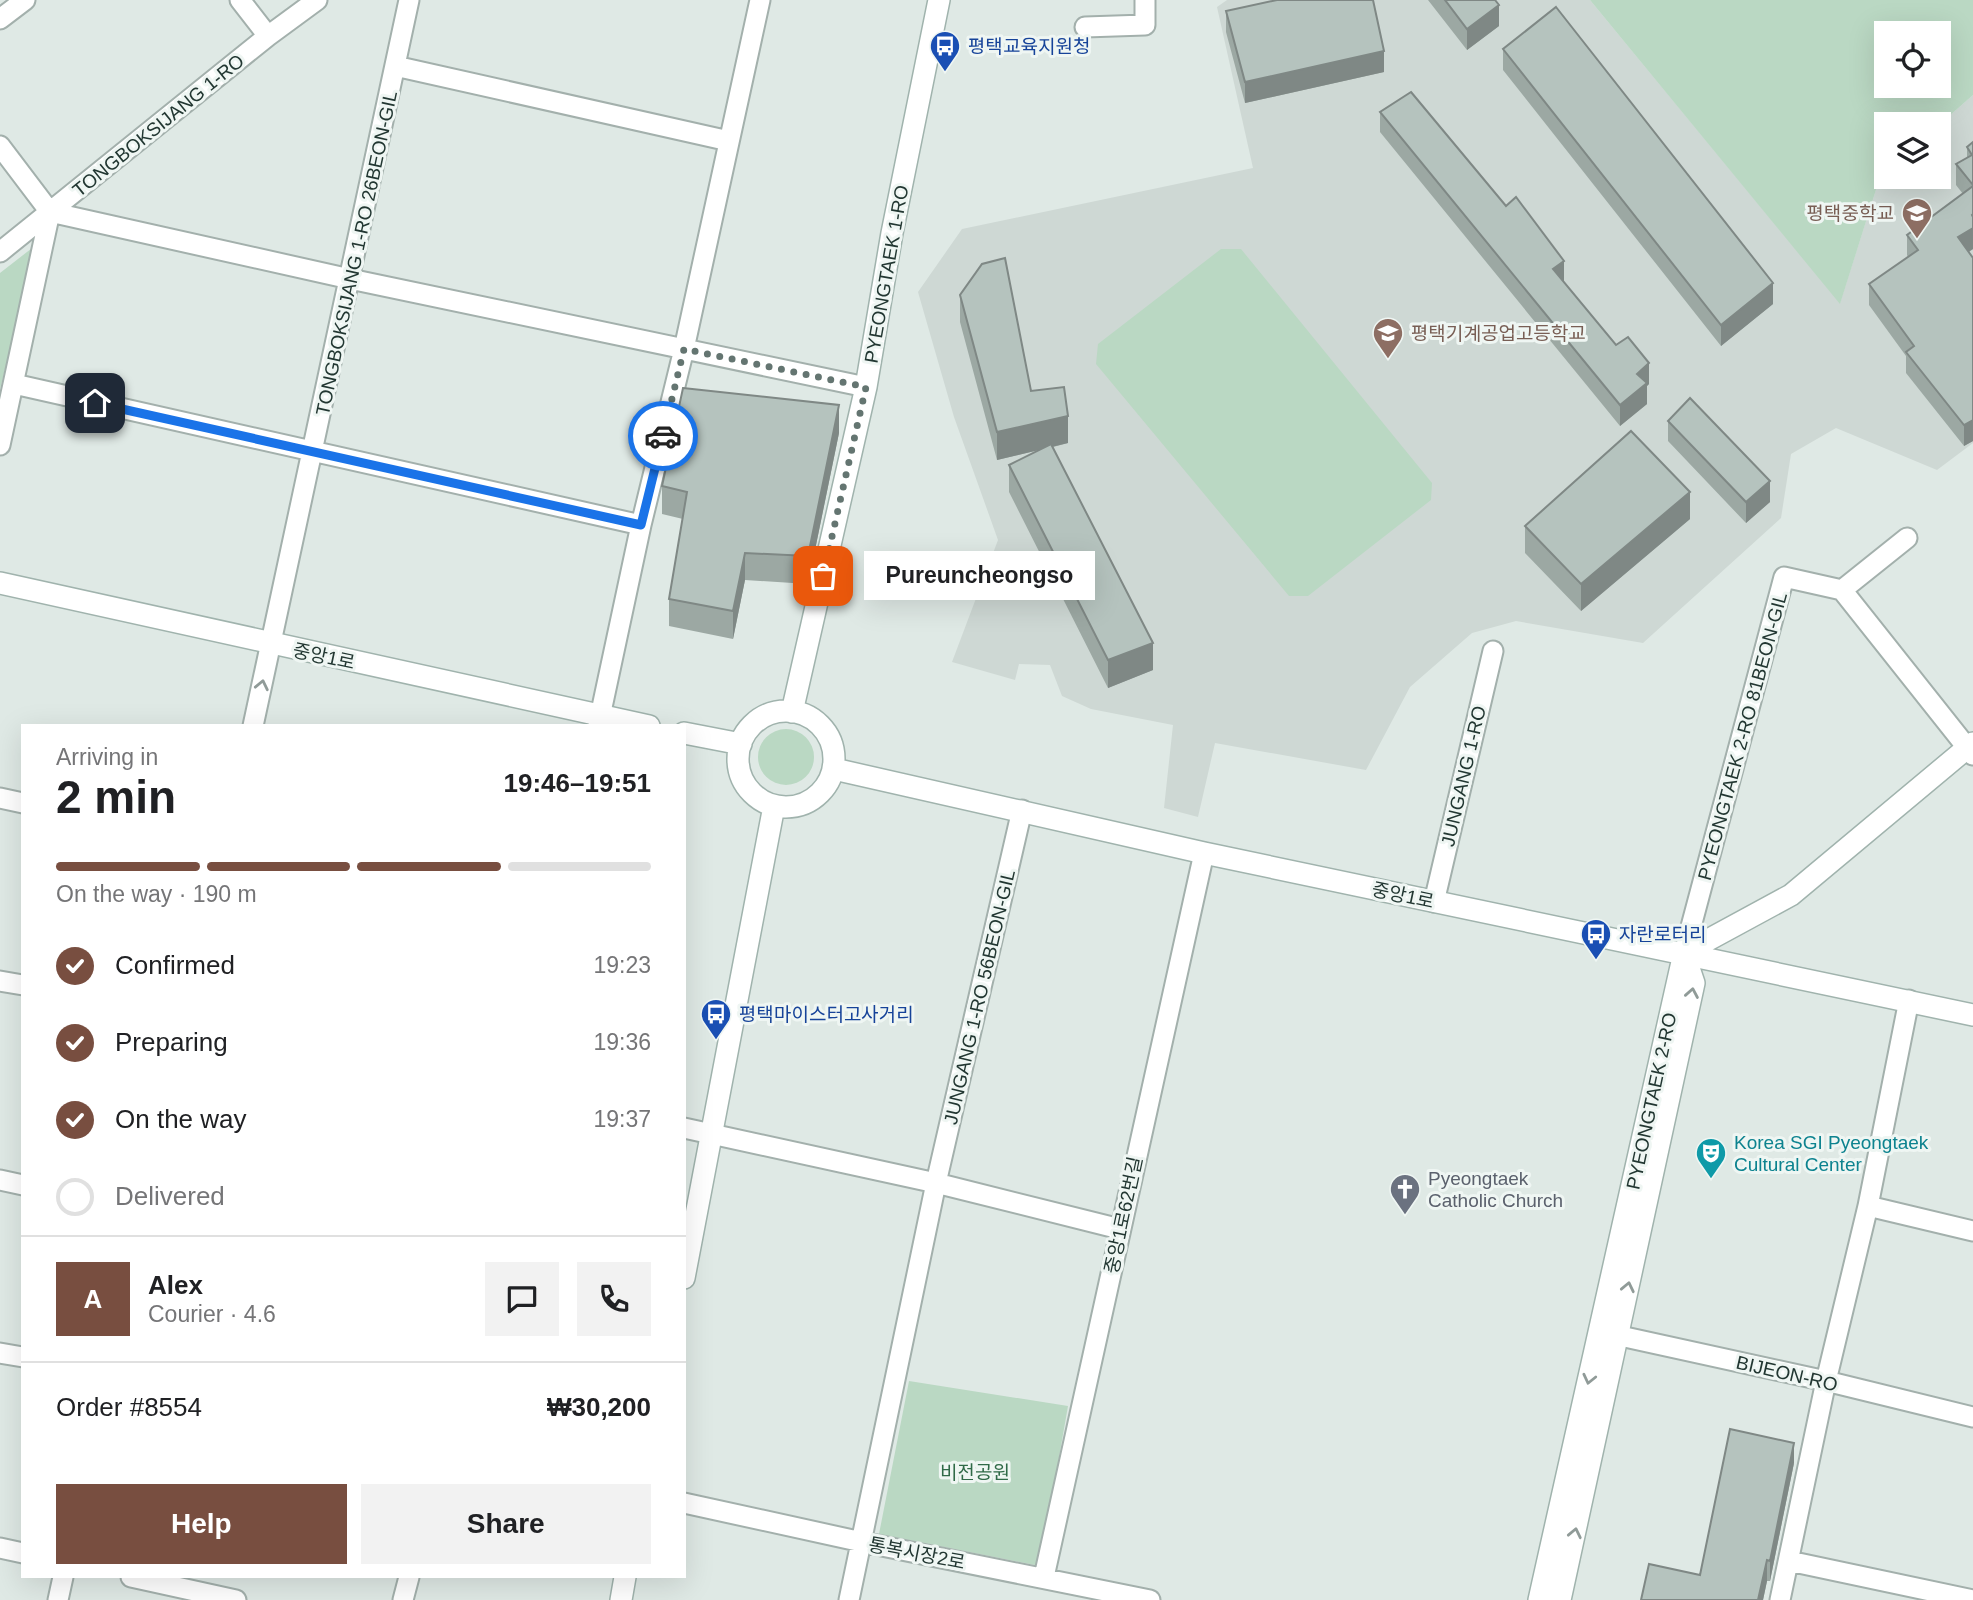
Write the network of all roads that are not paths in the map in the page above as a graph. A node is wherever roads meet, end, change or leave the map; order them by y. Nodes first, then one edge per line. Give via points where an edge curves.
1 (25, 0) edge
2 (240, 0) edge
3 (317, 0) edge
4 (409, 0) edge
5 (760, 0) edge
6 (939, 0) edge
7 (1145, 0) edge
8 (0, 19) edge
9 (1085, 27) dead end
10 (268, 36) junction
11 (395, 66) junction
12 (729, 141) junction
13 (0, 146) edge
14 (50, 212) junction
15 (0, 252) edge
16 (351, 279) junction
17 (684, 349) junction
18 (13, 384) junction
19 (866, 387) junction
20 (0, 445) edge
21 (313, 451) junction
22 (641, 525) junction
23 (1908, 538) dead end
24 (0, 583) edge
25 (1842, 590) junction
26 (271, 644) junction
27 (1493, 651) dead end
28 (792, 712) junction
29 (599, 722) edge
30 (253, 724) edge
31 (624, 724) edge
32 (686, 733) edge
33 (741, 744) junction
34 (1971, 749) edge
35 (834, 769) junction
36 (0, 798) edge
37 (21, 803) edge
38 (774, 806) junction
39 (1021, 810) junction
40 (1204, 853) junction
41 (1434, 902) junction
42 (1684, 953) junction
43 (0, 981) edge
44 (21, 985) edge
45 (1909, 1000) junction
46 (1973, 1015) edge
47 (686, 1128) edge
48 (713, 1133) junction
49 (0, 1180) edge
50 (936, 1183) junction
51 (21, 1185) edge
52 (1868, 1206) junction
53 (1120, 1229) junction
54 (1973, 1231) edge
55 (686, 1268) edge
56 (1609, 1333) junction
57 (0, 1353) edge
58 (21, 1357) edge
59 (1826, 1381) junction
60 (1973, 1417) edge
61 (686, 1503) edge
62 (862, 1542) junction
63 (0, 1548) edge
64 (21, 1553) edge
65 (1789, 1561) junction
66 (1045, 1577) junction
67 (63, 1578) edge
68 (136, 1578) edge
69 (409, 1578) edge
70 (625, 1578) edge
71 (58, 1600) edge
72 (236, 1600) edge
73 (403, 1600) edge
74 (621, 1600) edge
75 (849, 1600) edge
76 (1150, 1600) edge
77 (1539, 1600) edge
78 (1560, 1600) edge
79 (1780, 1600) edge
80 (1973, 1600) edge

1 - 8 street
2 - 10 street
3 - 10 street, TONGBOKSIJANG 1-RO
4 - 11 street, TONGBOKSIJANG 1-RO 26BEON-GIL
5 - 12 street
6 - 19 street, PYEONGTAEK 1-RO
7 - 9 street via 1145,25
10 - 14 street, TONGBOKSIJANG 1-RO
11 - 12 street, TONGBOKSIJANG 1-RO 26BEON-GIL
11 - 16 street, TONGBOKSIJANG 1-RO 26BEON-GIL
12 - 17 street
13 - 14 street
14 - 15 street, TONGBOKSIJANG 1-RO
14 - 16 street
14 - 18 street
16 - 17 street
16 - 21 street, TONGBOKSIJANG 1-RO 26BEON-GIL
17 - 19 street
17 - 22 street
18 - 20 street
18 - 21 street
19 - 28 street, PYEONGTAEK 1-RO
21 - 22 street
21 - 26 street, TONGBOKSIJANG 1-RO 26BEON-GIL
22 - 29 street
23 - 25 street
24 - 26 street, 중앙1로
25 - 34 street
25 - 42 street, PYEONGTAEK 2-RO 81BEON-GIL via 1784,577
26 - 29 street, 중앙1로
30 -> 26 street, TONGBOKSIJANG 1-RO 26BEON-GIL
27 - 41 street, JUNGANG 1-RO
28 - 33 street via 766,716 747,732
28 - 35 street via 805,715 826,732 835,756
29 - 31 street, 중앙1로
32 - 33 street
33 - 38 street via 738,757 744,782 752,793
34 - 42 street via 1791,895
35 - 38 street via 812,800 787,808
35 - 39 street, 중앙1로
36 - 37 street
38 - 48 street
39 - 40 street, 중앙1로
39 - 50 street, JUNGANG 1-RO 56BEON-GIL
40 - 41 street, 중앙1로
40 - 53 street, 중앙1로62번길
41 - 42 street, 중앙1로
42 - 45 street, 중앙1로
42 - 56 street, PYEONGTAEK 2-RO
43 - 44 street
45 - 46 street, 중앙1로
45 - 52 street
47 - 48 street
48 - 50 street
48 - 55 street
49 - 51 street
50 - 53 street
50 - 62 street, JUNGANG 1-RO 56BEON-GIL
52 - 54 street
52 - 59 street
53 - 66 street, 중앙1로62번길
56 - 59 street, BIJEON-RO
56 -> 77 street, PYEONGTAEK 2-RO
78 -> 56 street
57 - 58 street
59 - 60 street, BIJEON-RO
59 - 65 street
61 - 62 street, 통복시장2로
62 - 66 street, 통복시장2로
62 - 75 street, JUNGANG 1-RO 56BEON-GIL
63 - 64 street
65 - 79 street
65 - 80 street
66 - 76 street, 통복시장2로
67 - 71 street
68 - 72 street
69 - 73 street
70 - 74 street

